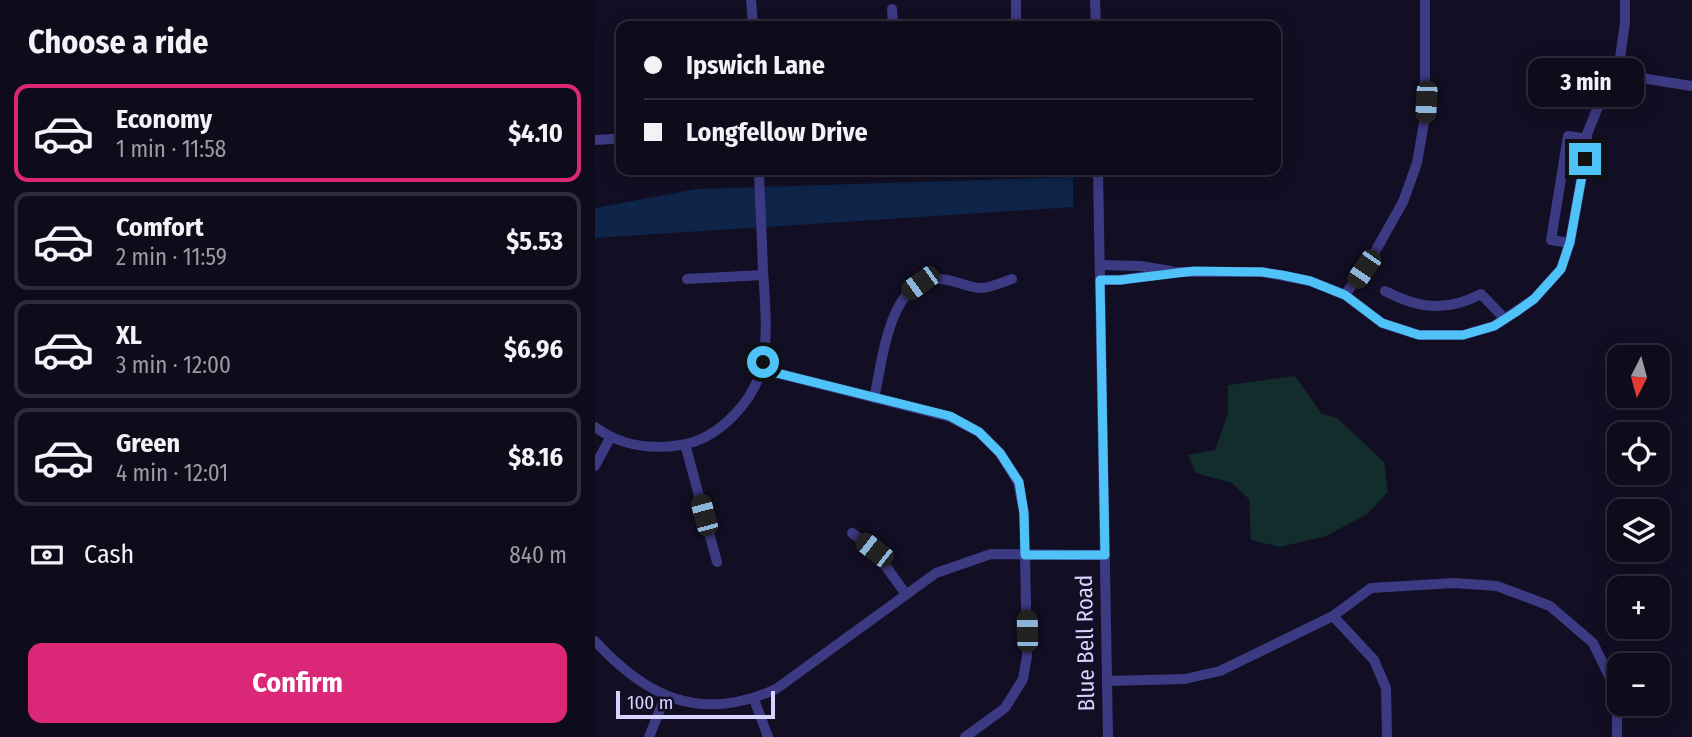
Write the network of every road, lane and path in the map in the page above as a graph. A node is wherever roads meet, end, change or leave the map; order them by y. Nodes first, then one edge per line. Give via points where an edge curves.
1 (751, 0) edge
2 (1016, 0) edge
3 (1095, 0) edge
4 (1425, 0) edge
5 (1623, 0) edge
6 (892, 9) dead end
7 (753, 21) edge
8 (893, 21) edge
9 (1016, 21) edge
10 (1096, 21) edge
11 (1627, 81) junction
12 (1692, 86) edge
13 (612, 139) dead end
14 (1587, 139) junction
15 (595, 140) edge
16 (759, 175) edge
17 (1098, 175) edge
18 (1570, 243) junction
19 (1100, 265) junction
20 (1177, 272) junction
21 (763, 275) junction
22 (687, 279) dead end
23 (1012, 279) dead end
24 (1100, 280) junction
25 (1385, 291) dead end
26 (1345, 295) junction
27 (1505, 319) junction
28 (761, 369) junction
29 (874, 398) junction
30 (595, 427) edge
31 (610, 438) junction
32 (685, 444) junction
33 (595, 466) edge
34 (852, 533) dead end
35 (1025, 555) junction
36 (1105, 555) junction
37 (716, 562) dead end
38 (905, 593) junction
39 (1333, 616) junction
40 (595, 641) edge
41 (1107, 681) junction
42 (665, 697) junction
43 (754, 699) junction
44 (649, 737) edge
45 (768, 737) edge
46 (965, 737) edge
47 (1108, 737) edge
48 (1387, 737) edge
49 (1616, 737) edge

1 - 7 street
2 - 9 street
3 - 10 street
4 - 26 street via 1426,107 1417,163 1403,202 1373,257
5 - 11 street via 1620,58
6 - 8 street
11 - 12 street via 1641,78
11 - 14 street via 1598,107
13 - 15 street
14 - 18 street
14 - 18 street via 1567,136 1551,240
16 - 21 street
17 - 19 street, Blue Bell Road
18 - 27 street via 1561,269 1548,285
19 - 20 street
19 - 24 street, Blue Bell Road
20 - 24 street
20 - 26 street via 1262,272 1310,281
21 - 22 street
21 - 28 street
23 - 29 street via 982,288 939,279 920,283 903,296
24 - 36 street, Blue Bell Road
25 - 27 street via 1429,306 1453,306 1481,294
26 - 27 street via 1382,323 1419,335 1463,335
28 - 29 street
28 - 32 street via 752,390 729,420
29 - 35 street via 950,416 979,432 1000,453 1019,482
30 - 31 street
31 - 32 street via 659,448
31 - 33 street
32 - 37 street
34 - 38 street via 874,550
35 - 36 street
35 - 38 street via 991,554 936,573
35 - 46 street via 1027,656 1023,679 1005,708
36 - 41 street, Blue Bell Road
38 - 43 street via 776,688
39 - 41 street via 1220,671 1185,679
39 - 48 street via 1374,660 1386,688
39 - 49 street via 1371,588 1442,584 1497,586 1550,606 1593,643 1610,678
40 - 42 street via 621,669
41 - 47 street, Blue Bell Road
42 - 43 street via 714,703
42 - 44 street
43 - 45 street

